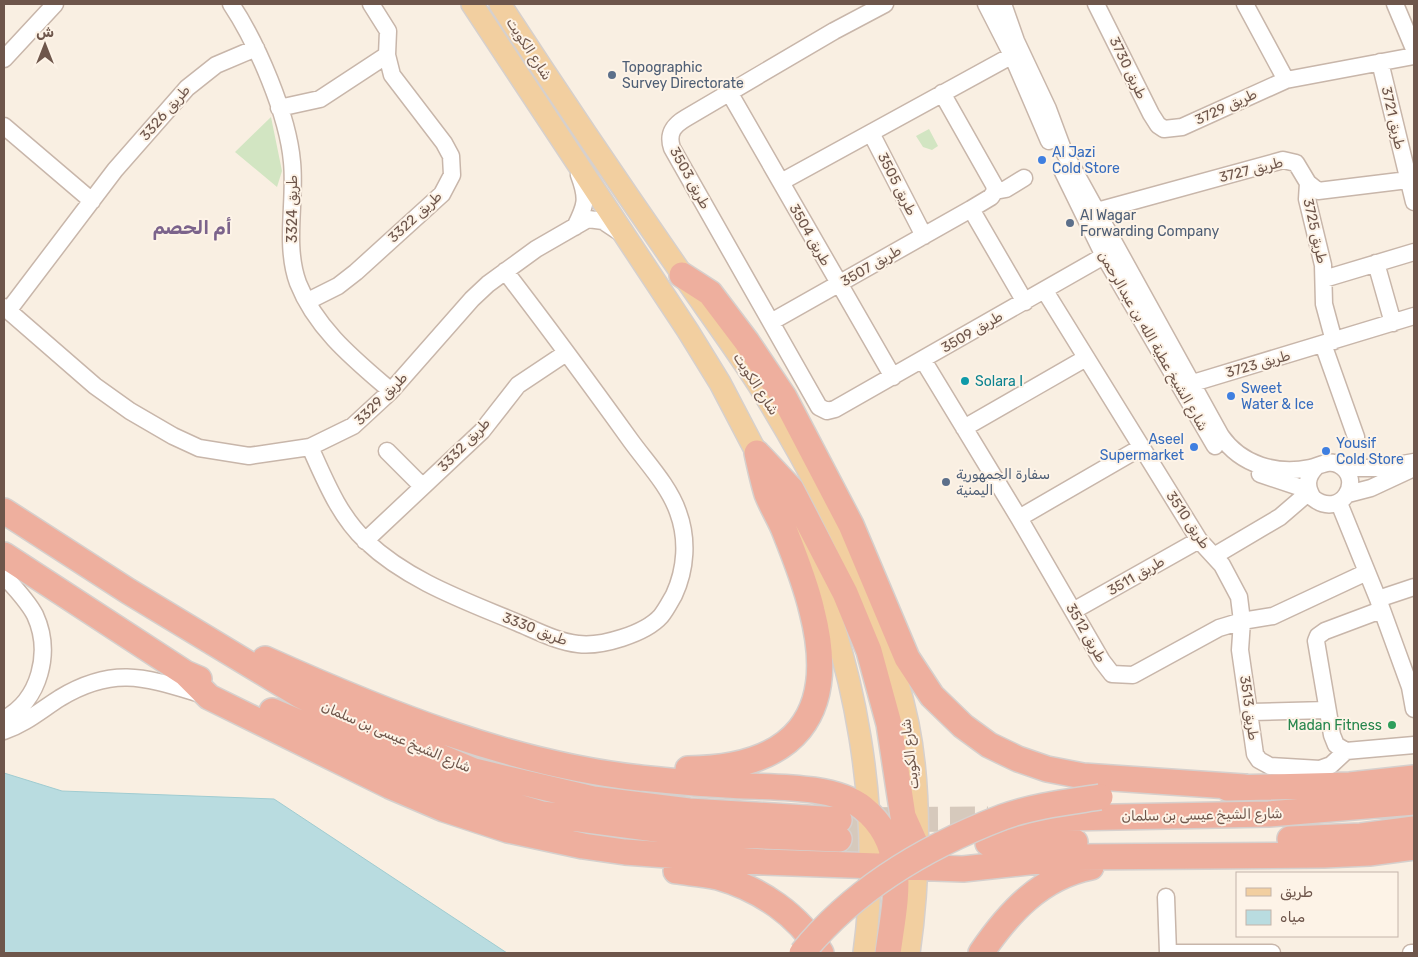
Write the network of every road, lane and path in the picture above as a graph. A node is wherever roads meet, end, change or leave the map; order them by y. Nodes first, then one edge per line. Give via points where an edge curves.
1 (55, 4) edge
2 (231, 4) edge
3 (371, 4) edge
4 (472, 4) edge
5 (500, 4) edge
6 (885, 4) edge
7 (986, 4) edge
8 (1003, 4) edge
9 (1096, 4) edge
10 (1246, 4) edge
11 (1395, 4) edge
12 (1411, 25) edge
13 (256, 48) junction
14 (1414, 49) edge
15 (1016, 53) junction
16 (387, 55) junction
17 (1414, 56) edge
18 (4, 59) edge
19 (1380, 62) junction
20 (1286, 80) junction
21 (729, 92) junction
22 (942, 93) junction
23 (279, 108) junction
24 (4, 126) edge
25 (1164, 129) joint
26 (871, 132) junction
27 (570, 155) junction
28 (1024, 178) dead end
29 (1408, 180) junction
30 (781, 182) junction
31 (1308, 183) junction
32 (995, 192) junction
33 (92, 200) junction
34 (1414, 202) edge
35 (971, 209) junction
36 (1089, 214) junction
37 (575, 227) junction
38 (924, 236) junction
39 (630, 240) junction
40 (1414, 252) edge
41 (1110, 253) junction
42 (1376, 262) junction
43 (505, 271) junction
44 (682, 275) junction
45 (1324, 279) junction
46 (839, 285) junction
47 (1045, 291) junction
48 (308, 301) junction
49 (1025, 302) junction
50 (6, 309) edge
51 (1414, 316) edge
52 (771, 322) junction
53 (1394, 322) junction
54 (1328, 343) junction
55 (566, 353) junction
56 (1086, 358) junction
57 (923, 360) junction
58 (892, 377) junction
59 (1193, 383) junction
60 (391, 391) junction
61 (826, 411) joint
62 (964, 428) junction
63 (1356, 438) dead end
64 (310, 447) junction
65 (1140, 448) junction
66 (387, 451) dead end
67 (757, 453) junction
68 (1232, 456) junction
69 (1414, 462) edge
70 (1316, 467) junction
71 (1344, 468) junction
72 (1414, 468) edge
73 (1291, 484) junction
74 (422, 486) junction
75 (1309, 491) junction
76 (1338, 501) junction
77 (4, 511) edge
78 (1286, 512) junction
79 (1019, 518) junction
80 (1199, 540) junction
81 (365, 541) junction
82 (4, 555) edge
83 (1214, 556) junction
84 (1367, 572) junction
85 (4, 576) edge
86 (1414, 588) edge
87 (1380, 605) junction
88 (1073, 611) junction
89 (1242, 621) junction
90 (198, 633) junction
91 (185, 673) junction
92 (1412, 686) edge
93 (209, 697) junction
94 (1414, 709) edge
95 (1327, 710) junction
96 (1250, 712) junction
97 (4, 719) edge
98 (4, 732) edge
99 (1414, 745) edge
100 (1346, 751) junction
101 (515, 754) junction
102 (1414, 778) edge
103 (1244, 787) junction
104 (1414, 802) edge
105 (870, 814) junction
106 (1414, 829) edge
107 (538, 837) junction
108 (1414, 847) edge
109 (906, 849) junction
110 (1156, 858) junction
111 (1166, 896) dead end
112 (802, 953) edge
113 (822, 953) edge
114 (864, 953) edge
115 (888, 953) edge
116 (909, 953) edge
117 (981, 953) edge
118 (1168, 953) edge
119 (1272, 953) edge

1 - 18 street
2 - 13 street, طريق 3324
3 - 16 street, طريق 3322 via 388,31
4 - 27 main road, شارع الكويت
5 - 44 main road, شارع الكويت
6 - 21 street, طريق 3503
7 - 15 street, شارع الشيخ عطية الله بن عبدالرحمن
8 - 15 street, شارع الشيخ عطية الله بن عبدالرحمن
9 - 25 street, طريق 3730 via 1151,114
10 - 20 street
11 - 12 street
12 - 14 street
13 - 23 street, طريق 3324
13 - 33 street, طريق 3326 via 216,65 197,78
15 - 22 street
15 - 36 street, شارع الشيخ عطية الله بن عبدالرحمن via 1048,109
16 - 23 street via 320,99
16 - 48 street, طريق 3322 via 392,75 444,143 451,156 452,175 442,194 356,272 338,286
17 - 19 street, طريق 3729
19 - 20 street, طريق 3729
19 - 29 street, طريق 3721
20 - 25 street, طريق 3729 via 1182,127
21 - 30 street, طريق 3504
21 - 52 street, طريق 3503 via 676,124 670,141
22 - 26 street
22 - 32 street
23 - 48 street, طريق 3324 via 288,132 292,163 294,264 298,282
24 - 33 street
26 - 30 street
26 - 38 street, طريق 3505
27 - 37 street via 586,199 586,206
27 - 39 main road, شارع الكويت
28 - 32 street, طريق 3507
29 - 31 street via 1324,191 1312,188
29 - 34 street, طريق 3721
30 - 46 street, طريق 3504
31 - 36 street, طريق 3727 via 1296,163 1283,160
31 - 45 street, طريق 3725 via 1307,199
32 - 35 street, طريق 3507
33 - 50 street, طريق 3326
35 - 38 street, طريق 3507
35 - 49 street
36 - 41 street, شارع الشيخ عطية الله بن عبدالرحمن
37 - 39 street, طريق 3329 via 588,220 603,221
37 - 43 street, طريق 3329
38 - 46 street, طريق 3507
39 - 67 main road, شارع الكويت via 720,383
40 - 42 street, طريق 3725
41 - 47 street, طريق 3509
41 - 59 street, شارع الشيخ عطية الله بن عبدالرحمن
41 - 68 street, شارع الشيخ عطية الله بن عبدالرحمن via 1202,426 1214,444
42 - 45 street, طريق 3725
42 - 53 street
43 - 55 street, طريق 3330
43 - 60 street, طريق 3329 via 472,299
44 - 103 highway via 710,293 784,397 851,525 907,658 932,696 963,726 989,745 1047,769 1083,776
44 - 109 main road, شارع الكويت via 757,383 800,456 856,568 881,630 901,695 912,750
45 - 54 street, طريق 3725
46 - 52 street, طريق 3507
46 - 58 street, طريق 3504
47 - 49 street, طريق 3509
47 - 56 street, طريق 3510
48 - 60 street, طريق 3324 via 326,331
49 - 57 street, طريق 3509
50 - 64 street, طريق 3329 via 95,386 130,411 199,448 249,456
51 - 53 street, طريق 3723
52 - 61 street, طريق 3503 via 819,407
53 - 54 street, طريق 3723
54 - 59 street, طريق 3723
54 - 63 street
55 - 74 street, طريق 3332 via 518,385 482,431
55 - 81 street, طريق 3330 via 678,511 684,537 683,565 678,585 660,617 610,642 567,642 424,582
56 - 62 street
56 - 65 street, طريق 3510
57 - 58 street, طريق 3509
57 - 62 street, طريق 3512
58 - 61 street, طريق 3509
59 - 68 street, شارع الشيخ عطية الله بن عبدالرحمن
60 - 64 street, طريق 3329 via 353,426
62 - 79 street, طريق 3512
64 - 81 street, طريق 3330 via 334,500
65 - 79 street
65 - 80 street, طريق 3510
66 - 74 street
67 - 101 highway via 767,494 785,532 812,611 817,641 820,685 810,718 800,731 775,751 754,760 709,769 609,765
67 - 105 main road, شارع الكويت via 816,572 838,633
67 - 109 highway via 791,489 845,593 869,651 889,724
68 - 70 street, شارع الشيخ عطية الله بن عبدالرحمن via 1272,469
68 - 73 street, شارع الشيخ عطية الله بن عبدالرحمن via 1255,472
69 - 71 street via 1380,468
70 - 71 street via 1327,463
70 - 75 street via 1309,477
71 - 76 street via 1350,483
72 - 76 street
73 - 75 street, شارع الشيخ عطية الله بن عبدالرحمن
73 - 78 street via 1295,492
74 - 81 street, طريق 3332
75 - 76 street via 1319,503
75 - 78 street
76 - 78 street
76 - 84 street
77 - 90 highway, شارع الشيخ عيسى بن سلمان
78 - 83 street
79 - 88 street, طريق 3512
80 - 83 street, طريق 3510
80 - 88 street, طريق 3511
82 - 91 highway, شارع الشيخ عيسى بن سلمان
83 - 89 street, طريق 3510 via 1235,585
84 - 87 street
84 - 89 street via 1273,616
85 - 97 street via 35,616 42,648 42,666 31,694 23,706
86 - 87 street
87 - 92 street
87 - 95 street via 1318,636 1315,647
88 - 89 street, طريق 3512 via 1108,671 1117,676 1139,673 1220,628
89 - 96 street, طريق 3513 via 1240,650
90 - 91 highway, شارع الشيخ عيسى بن سلمان via 300,695 474,771 593,799 839,829 686,833 542,814 446,784
90 - 101 highway via 400,716
91 - 93 highway
92 - 94 street
93 - 98 street via 146,678 102,679 85,684 36,716
93 - 107 highway via 390,786 473,818
95 - 96 street
95 - 100 street via 1336,745
96 - 100 street, طريق 3513 via 1255,754 1264,764 1320,769 1331,765
99 - 100 street
101 - 105 highway via 637,778 824,792 852,800
102 - 103 highway via 1350,785
103 - 112 highway, bridge via 1100,797 1004,817 892,873 838,913
104 - 106 highway, شارع الشيخ عيسى بن سلمان via 988,831 1268,840 1361,836
105 - 109 highway
107 - 109 highway via 625,852 687,857
107 - 113 highway via 623,863 718,877 747,888 787,912
108 - 110 highway via 1324,855
109 - 110 highway via 963,869 1075,857
109 - 114 main road
109 - 115 highway via 896,892
109 - 116 main road via 916,894
110 - 117 highway via 1089,867 1043,884 1011,914
111 - 118 street
118 - 119 street

